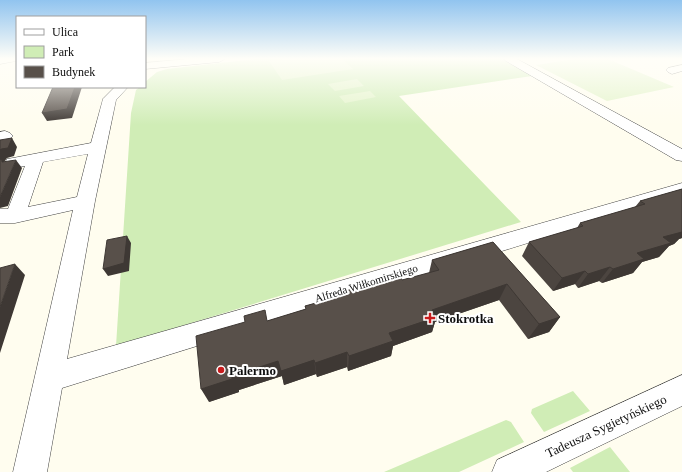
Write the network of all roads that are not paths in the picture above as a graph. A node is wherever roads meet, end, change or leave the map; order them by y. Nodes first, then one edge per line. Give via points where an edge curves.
1 (550, 81) edge
2 (121, 88) edge
3 (98, 147) junction
4 (682, 156) edge
5 (36, 159) junction
6 (13, 163) edge
7 (682, 189) edge
8 (86, 201) junction
9 (7, 216) edge
10 (50, 378) junction
11 (681, 392) edge
12 (30, 472) edge
13 (509, 472) edge

1 - 4 street
2 - 3 street via 110,99
3 - 5 street
3 - 8 street
5 - 6 street
5 - 9 street
7 - 10 street, Alfreda Wiłkomirskiego
8 - 9 street
8 - 10 street
10 - 12 street
11 - 13 street, Tadeusza Sygietyńskiego

